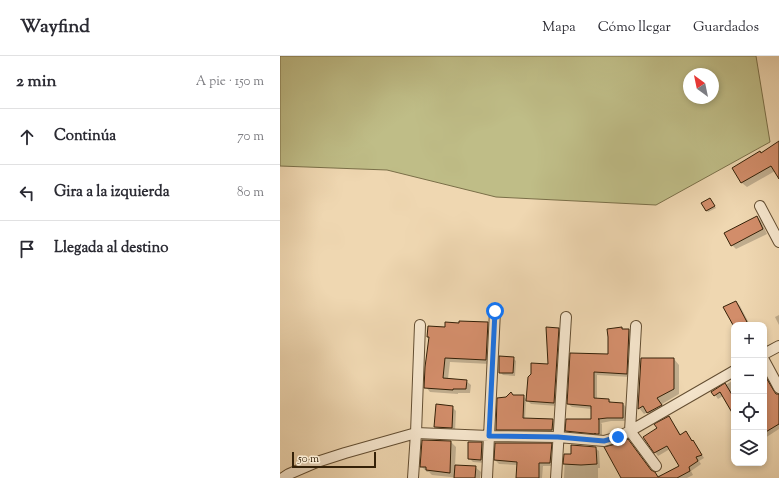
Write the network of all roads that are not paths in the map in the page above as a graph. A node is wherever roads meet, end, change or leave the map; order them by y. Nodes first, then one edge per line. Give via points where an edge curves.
1 (760, 206) dead end
2 (779, 242) edge
3 (495, 311) dead end
4 (566, 317) dead end
5 (420, 325) dead end
6 (636, 326) dead end
7 (779, 346) edge
8 (767, 352) edge
9 (767, 366) edge
10 (731, 373) edge
11 (779, 388) edge
12 (630, 432) junction
13 (416, 433) junction
14 (489, 436) junction
15 (558, 437) junction
16 (656, 466) dead end
17 (283, 478) edge
18 (414, 478) edge
19 (487, 478) edge
20 (556, 478) edge

1 - 2 street
3 - 14 street
4 - 15 street
5 - 13 street
6 - 12 street
7 - 8 street
9 - 11 street
10 - 12 street
12 - 15 street via 604,441
12 - 16 street
13 - 14 street
13 - 17 street via 317,462
13 - 18 street
14 - 15 street
14 - 19 street
15 - 20 street

